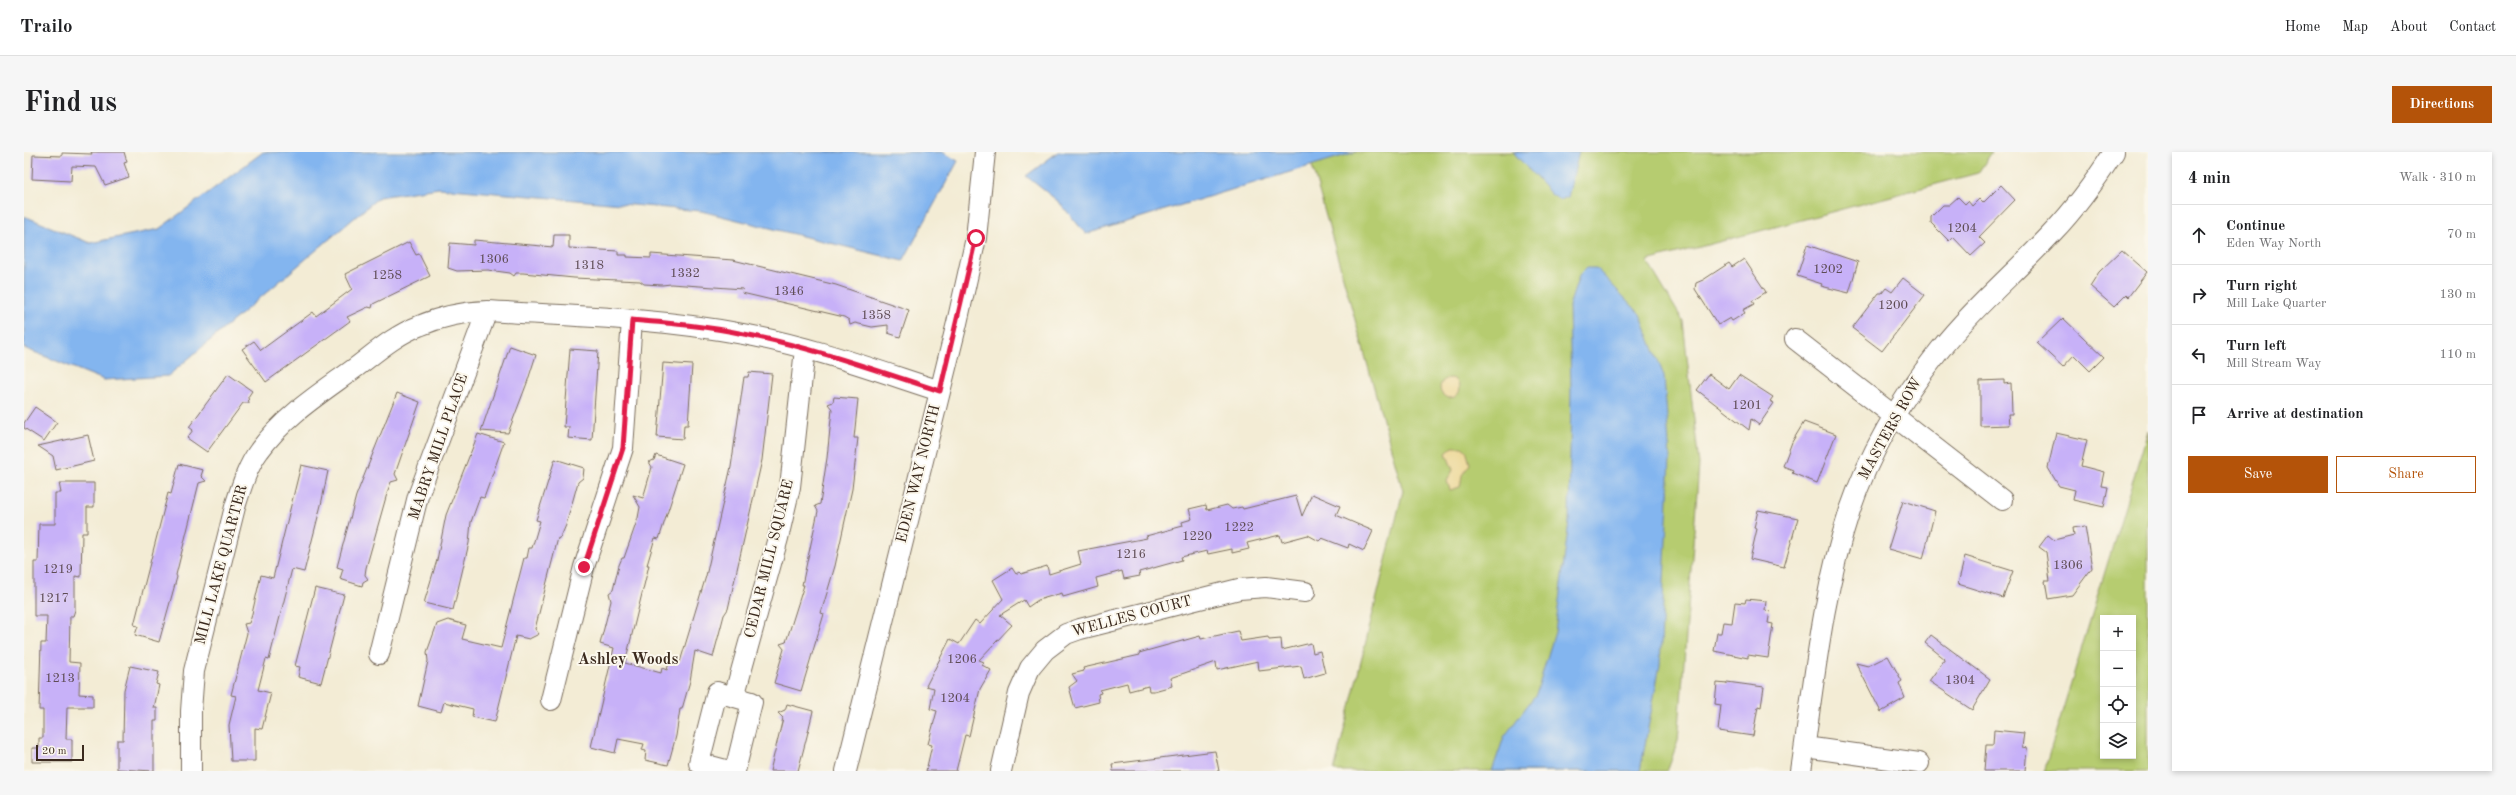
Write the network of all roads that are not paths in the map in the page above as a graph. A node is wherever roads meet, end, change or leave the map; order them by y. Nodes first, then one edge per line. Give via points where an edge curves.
1 (985, 152) edge
2 (2114, 152) edge
3 (487, 312) junction
4 (632, 320) junction
5 (1795, 339) dead end
6 (805, 349) junction
7 (940, 391) junction
8 (1895, 418) junction
9 (2002, 500) dead end
10 (1305, 592) dead end
11 (379, 654) dead end
12 (734, 697) junction
13 (551, 700) dead end
14 (1805, 747) junction
15 (1919, 763) dead end
16 (191, 771) edge
17 (729, 771) edge
18 (735, 771) edge
19 (846, 771) edge
20 (1001, 771) edge
21 (1801, 771) edge

1 - 7 street, EDEN WAY NORTH via 976,238
2 - 8 street, MASTERS ROW via 2094,182 2053,232 1964,321 1940,350 1919,377
3 - 4 street, MILL LAKE QUARTER
3 - 11 street, MABRY MILL PLACE via 418,496
3 - 16 street, MILL LAKE QUARTER via 461,312 441,317 395,338 300,408 280,426 258,452 243,481 235,507 194,671
4 - 6 street, MILL LAKE QUARTER via 699,326
4 - 13 street via 623,448 584,567
5 - 8 street
6 - 7 street, MILL LAKE QUARTER
6 - 12 street, CEDAR MILL SQUARE via 790,487
7 - 19 street, EDEN WAY NORTH
8 - 9 street
8 - 14 street, MASTERS ROW via 1868,465 1850,509 1838,549 1829,588
10 - 20 street, WELLES COURT via 1266,587 1239,589 1066,634 1039,656 1025,676
12 - 17 street via 717,692 699,763
12 - 18 street via 752,702
14 - 15 street
14 - 21 street, MASTERS ROW

